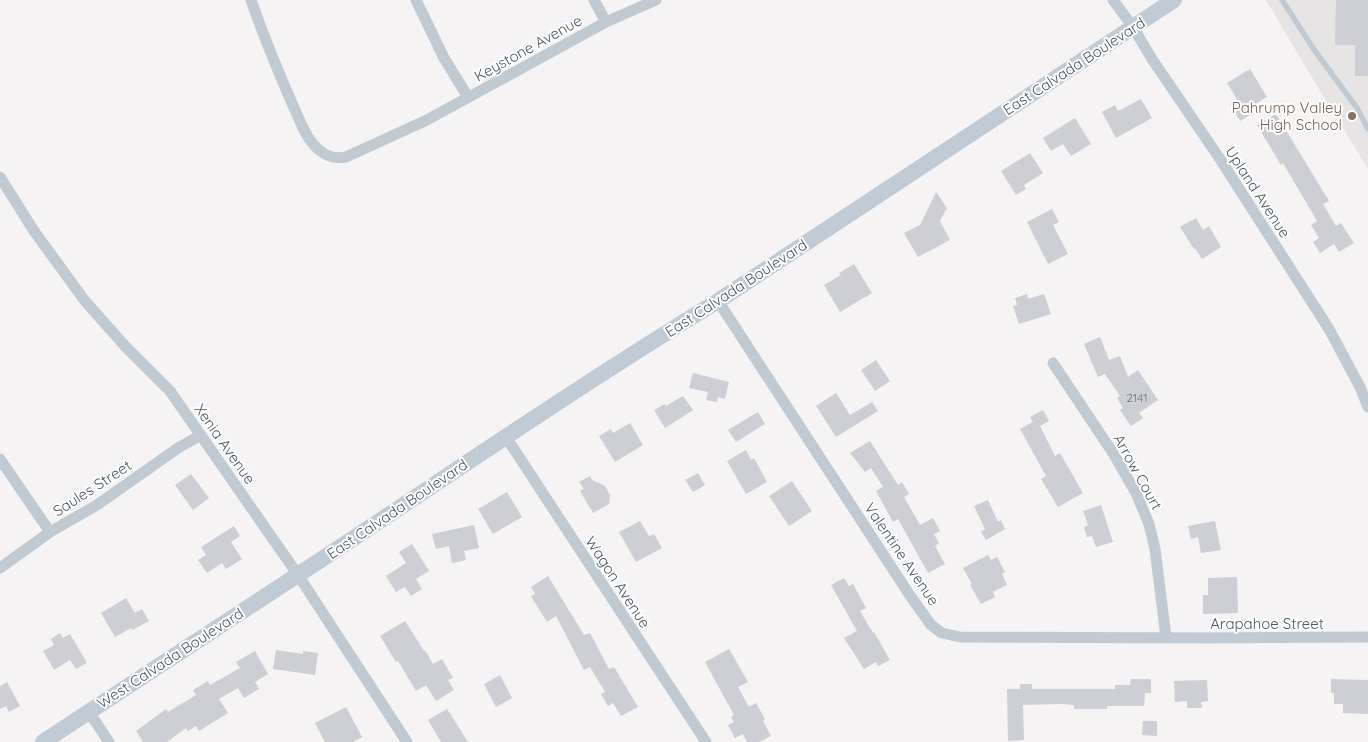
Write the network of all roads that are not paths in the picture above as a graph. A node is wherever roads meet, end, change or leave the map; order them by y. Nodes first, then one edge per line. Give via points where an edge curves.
1 (251, 0) edge
2 (416, 0) edge
3 (594, 0) edge
4 (656, 0) edge
5 (1113, 0) edge
6 (1174, 0) edge
7 (1282, 0) edge
8 (606, 22) junction
9 (1133, 27) junction
10 (468, 97) junction
11 (1368, 129) edge
12 (0, 177) edge
13 (718, 301) junction
14 (1053, 363) dead end
15 (1368, 407) edge
16 (201, 435) junction
17 (506, 437) junction
18 (0, 459) edge
19 (50, 532) junction
20 (0, 568) edge
21 (298, 575) junction
22 (1166, 637) junction
23 (1368, 637) edge
24 (89, 712) junction
25 (43, 742) edge
26 (109, 742) edge
27 (407, 742) edge
28 (706, 742) edge

1 - 10 street, Keystone Avenue via 306,134 326,156 346,157 427,120
2 - 10 street via 444,58
3 - 8 street
4 - 8 street, Keystone Avenue
5 - 9 street, Upland Avenue
6 - 9 main road, East Calvada Boulevard
7 - 11 lane
8 - 10 street, Keystone Avenue
9 - 13 main road, East Calvada Boulevard
9 - 15 street, Upland Avenue via 1329,329
12 - 16 street, Xenia Avenue via 85,301 170,390
13 - 17 main road, East Calvada Boulevard
13 - 22 street, Valentine Avenue via 931,625 942,633 960,637
14 - 22 street, Arrow Court via 1113,453 1149,524
16 - 19 street, Saules Street
16 - 21 street, Xenia Avenue
17 - 21 main road, East Calvada Boulevard
17 - 28 street, Wagon Avenue
18 - 19 street
19 - 20 street, Saules Street
21 - 24 main road, West Calvada Boulevard
21 - 27 street, Xenia Avenue
22 - 23 street, Arapahoe Street
24 - 25 main road, West Calvada Boulevard
24 - 26 street

